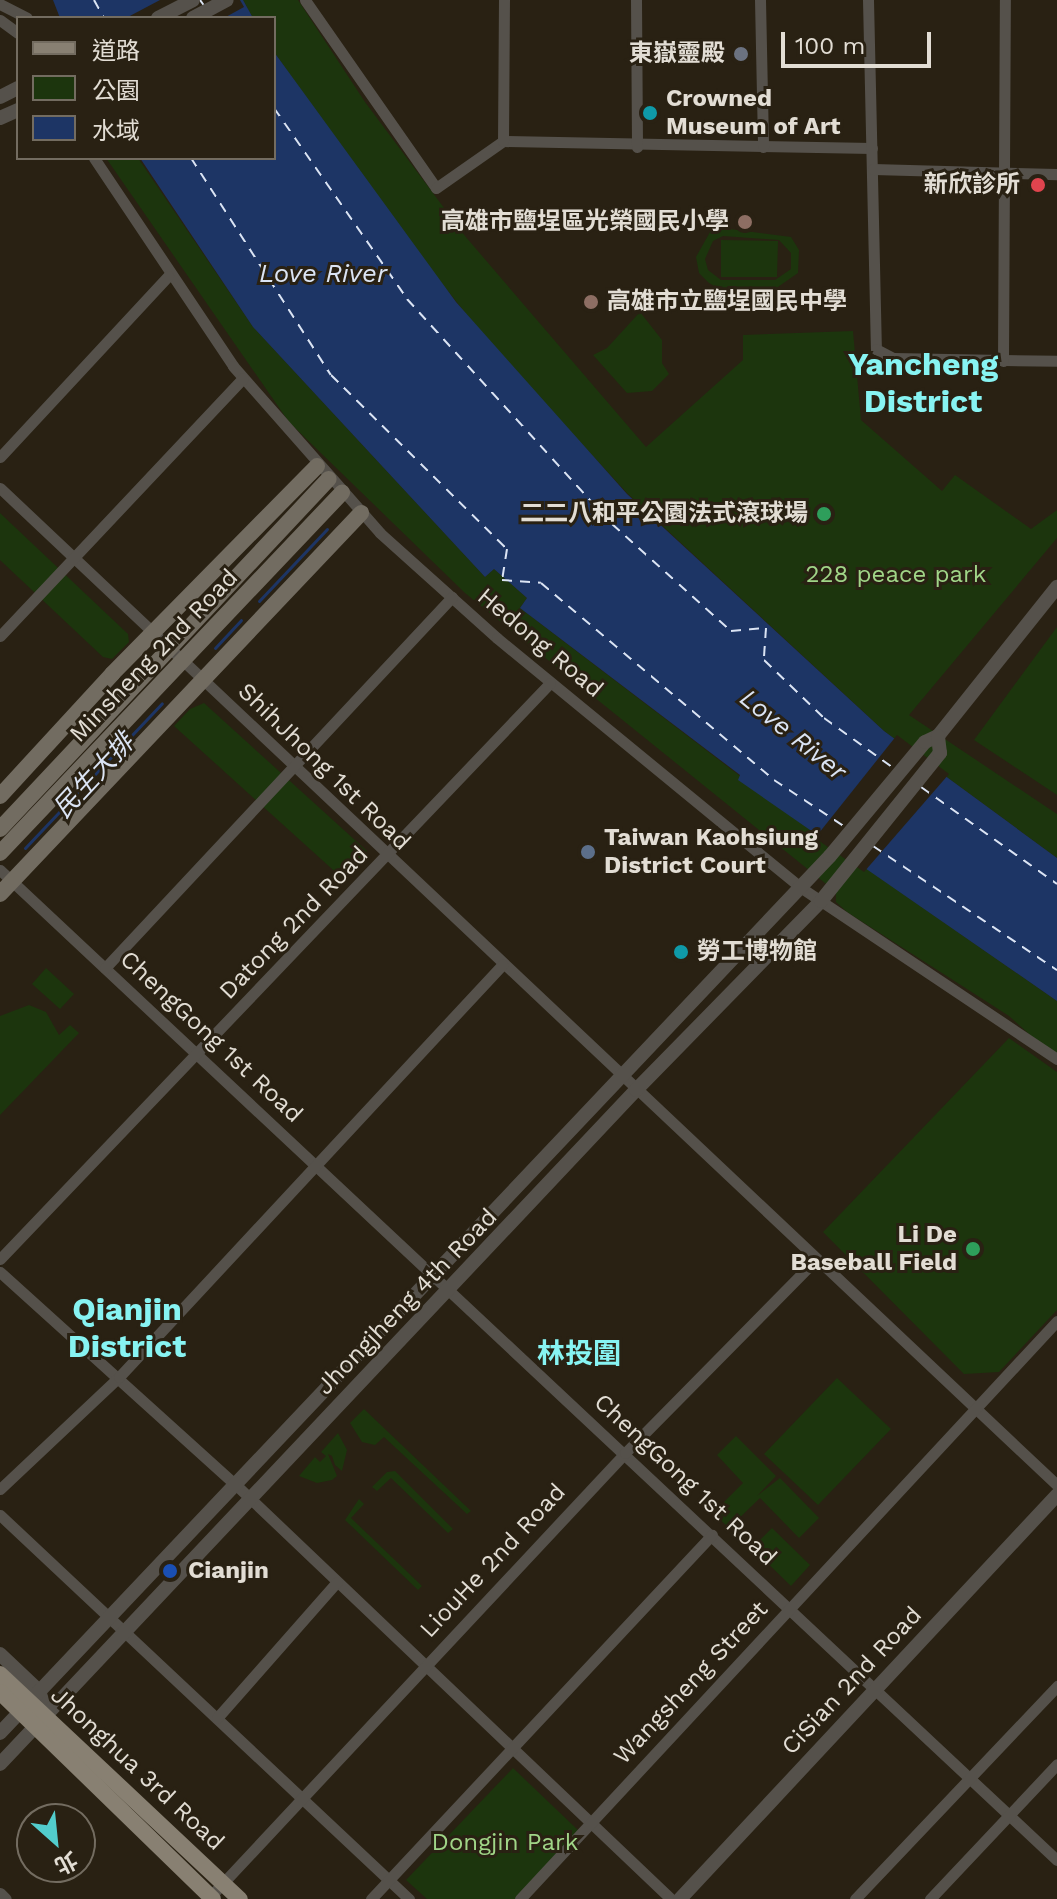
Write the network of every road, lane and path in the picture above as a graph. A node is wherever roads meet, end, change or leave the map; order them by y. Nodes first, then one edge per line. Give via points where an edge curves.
1 (193, 0) edge
2 (227, 0) edge
3 (305, 0) edge
4 (504, 0) edge
5 (636, 0) edge
6 (760, 0) edge
7 (868, 0) edge
8 (1005, 0) edge
9 (0, 4) edge
10 (23, 16) edge
11 (162, 16) edge
12 (197, 16) edge
13 (503, 141) junction
14 (637, 147) junction
15 (763, 147) junction
16 (872, 148) junction
17 (95, 160) edge
18 (873, 169) junction
19 (1001, 174) junction
20 (1057, 174) edge
21 (168, 276) junction
22 (1003, 361) junction
23 (1057, 361) edge
24 (243, 378) junction
25 (0, 457) edge
26 (323, 472) junction
27 (0, 488) edge
28 (342, 492) junction
29 (361, 513) junction
30 (72, 559) junction
31 (1057, 587) edge
32 (452, 597) junction
33 (151, 634) junction
34 (0, 636) edge
35 (174, 656) junction
36 (199, 680) junction
37 (550, 683) junction
38 (938, 736) junction
39 (293, 767) junction
40 (0, 796) edge
41 (0, 829) edge
42 (0, 853) edge
43 (387, 858) junction
44 (4, 882) edge
45 (800, 887) junction
46 (821, 901) junction
47 (502, 965) junction
48 (105, 968) junction
49 (198, 1055) junction
50 (1057, 1059) edge
51 (619, 1076) junction
52 (636, 1090) junction
53 (316, 1166) junction
54 (0, 1259) edge
55 (816, 1259) junction
56 (0, 1272) edge
57 (431, 1273) junction
58 (451, 1290) junction
59 (1057, 1321) edge
60 (119, 1377) junction
61 (976, 1409) junction
62 (625, 1453) junction
63 (235, 1484) junction
64 (1057, 1485) edge
65 (0, 1489) edge
66 (1057, 1495) edge
67 (250, 1499) junction
68 (0, 1515) edge
69 (712, 1535) junction
70 (337, 1582) junction
71 (790, 1609) junction
72 (109, 1617) junction
73 (125, 1633) junction
74 (0, 1654) edge
75 (426, 1666) junction
76 (0, 1674) edge
77 (1057, 1686) edge
78 (874, 1689) junction
79 (0, 1692) edge
80 (25, 1706) junction
81 (0, 1708) edge
82 (217, 1718) junction
83 (42, 1720) junction
84 (0, 1733) edge
85 (513, 1749) junction
86 (0, 1764) edge
87 (1057, 1764) edge
88 (970, 1778) junction
89 (302, 1799) junction
90 (1009, 1815) junction
91 (591, 1823) junction
92 (1057, 1860) edge
93 (389, 1880) junction
94 (223, 1882) junction
95 (0, 1893) edge
96 (210, 1898) edge
97 (6, 1899) edge
98 (240, 1899) edge
99 (371, 1899) edge
100 (409, 1899) edge
101 (520, 1899) edge
102 (671, 1899) edge
103 (680, 1899) edge
104 (855, 1899) edge
105 (930, 1899) edge

1 - 11 street
2 - 12 street
3 - 13 street via 436,188
4 - 13 street
5 - 14 street
6 - 15 street
7 - 16 street
8 - 19 street
9 - 10 street
13 - 14 street
14 - 15 street
15 - 16 street
16 - 18 street
17 - 21 street, Hedong Road
18 - 19 street
18 - 22 street via 876,349 893,358
19 - 20 street
19 - 22 street
21 - 24 street, Hedong Road
21 - 25 street
22 - 23 street
24 - 26 street, Hedong Road
24 - 30 street
26 - 28 street, Hedong Road
26 - 33 main road
26 - 35 main road
27 - 30 street, ShihJhong 1st Road
28 - 29 street, Hedong Road
28 - 35 main road, Minsheng 2nd Road
29 - 32 street, Hedong Road
29 - 36 main road
30 - 33 street, ShihJhong 1st Road
30 - 34 street
31 - 38 street
32 - 37 street, Hedong Road
32 - 39 street
33 - 35 street, ShihJhong 1st Road
33 - 40 main road
35 - 36 street, ShihJhong 1st Road
35 - 41 main road, Minsheng 2nd Road
35 - 42 main road, Minsheng 2nd Road
36 - 39 street, ShihJhong 1st Road
36 - 44 main road
37 - 43 street, Datong 2nd Road
37 - 45 street, Hedong Road
38 - 45 street, Jhongjheng 4th Road via 919,749
38 - 46 street, Jhongjheng 4th Road via 935,759
39 - 43 street, ShihJhong 1st Road
39 - 48 street
43 - 47 street, ShihJhong 1st Road
43 - 49 street, Datong 2nd Road
44 - 48 street, ChengGong 1st Road
45 - 46 street, Hedong Road
45 - 51 street, Jhongjheng 4th Road
46 - 50 street, Hedong Road
46 - 52 street, Jhongjheng 4th Road
47 - 51 street, ShihJhong 1st Road
47 - 53 street
48 - 49 street, ChengGong 1st Road
49 - 53 street, ChengGong 1st Road
49 - 54 street, Datong 2nd Road
51 - 52 street, ShihJhong 1st Road
51 - 57 street, Jhongjheng 4th Road
52 - 55 street
52 - 58 street, Jhongjheng 4th Road
53 - 57 street, ChengGong 1st Road
53 - 60 street
55 - 61 street
55 - 62 street, LiouHe 2nd Road
56 - 60 street
57 - 58 street, ChengGong 1st Road
57 - 63 street, Jhongjheng 4th Road
58 - 62 street, ChengGong 1st Road
58 - 67 street, Jhongjheng 4th Road
59 - 61 street, Wangsheng Street
60 - 63 street
60 - 65 street
61 - 64 street
61 - 71 street, Wangsheng Street
62 - 69 street, ChengGong 1st Road
62 - 75 street, LiouHe 2nd Road
63 - 67 street
63 - 72 street, Jhongjheng 4th Road
66 - 78 street, CiSian 2nd Road
67 - 70 street
67 - 73 street, Jhongjheng 4th Road
68 - 72 street
69 - 71 street, ChengGong 1st Road
69 - 85 street
70 - 75 street
70 - 82 street
71 - 78 street, ChengGong 1st Road
71 - 91 street, Wangsheng Street
72 - 73 street
72 - 80 street, Jhongjheng 4th Road
73 - 82 street
73 - 83 street, Jhongjheng 4th Road
74 - 80 street, Jhonghua 3rd Road
75 - 85 street
75 - 89 street, LiouHe 2nd Road
76 - 80 main road, Jhonghua 3rd Road
77 - 88 street
78 - 88 street, ChengGong 1st Road
78 - 103 street, CiSian 2nd Road
79 - 80 main road, Jhonghua 3rd Road
80 - 81 street, Jhonghua 3rd Road
80 - 83 main road, Jhonghua 3rd Road
80 - 83 street, Jhonghua 3rd Road
80 - 84 street, Jhongjheng 4th Road
82 - 89 street
83 - 86 street, Jhongjheng 4th Road
83 - 94 main road, Jhonghua 3rd Road
83 - 96 main road, Jhonghua 3rd Road
85 - 91 street
85 - 93 street
87 - 90 street
88 - 90 street, ChengGong 1st Road
88 - 104 street
89 - 93 street
89 - 94 street, LiouHe 2nd Road
90 - 92 street, ChengGong 1st Road
90 - 105 street
91 - 101 street, Wangsheng Street
91 - 102 street
93 - 99 street
93 - 100 street
94 - 96 street, LiouHe 2nd Road
94 - 98 main road, Jhonghua 3rd Road
95 - 97 street

